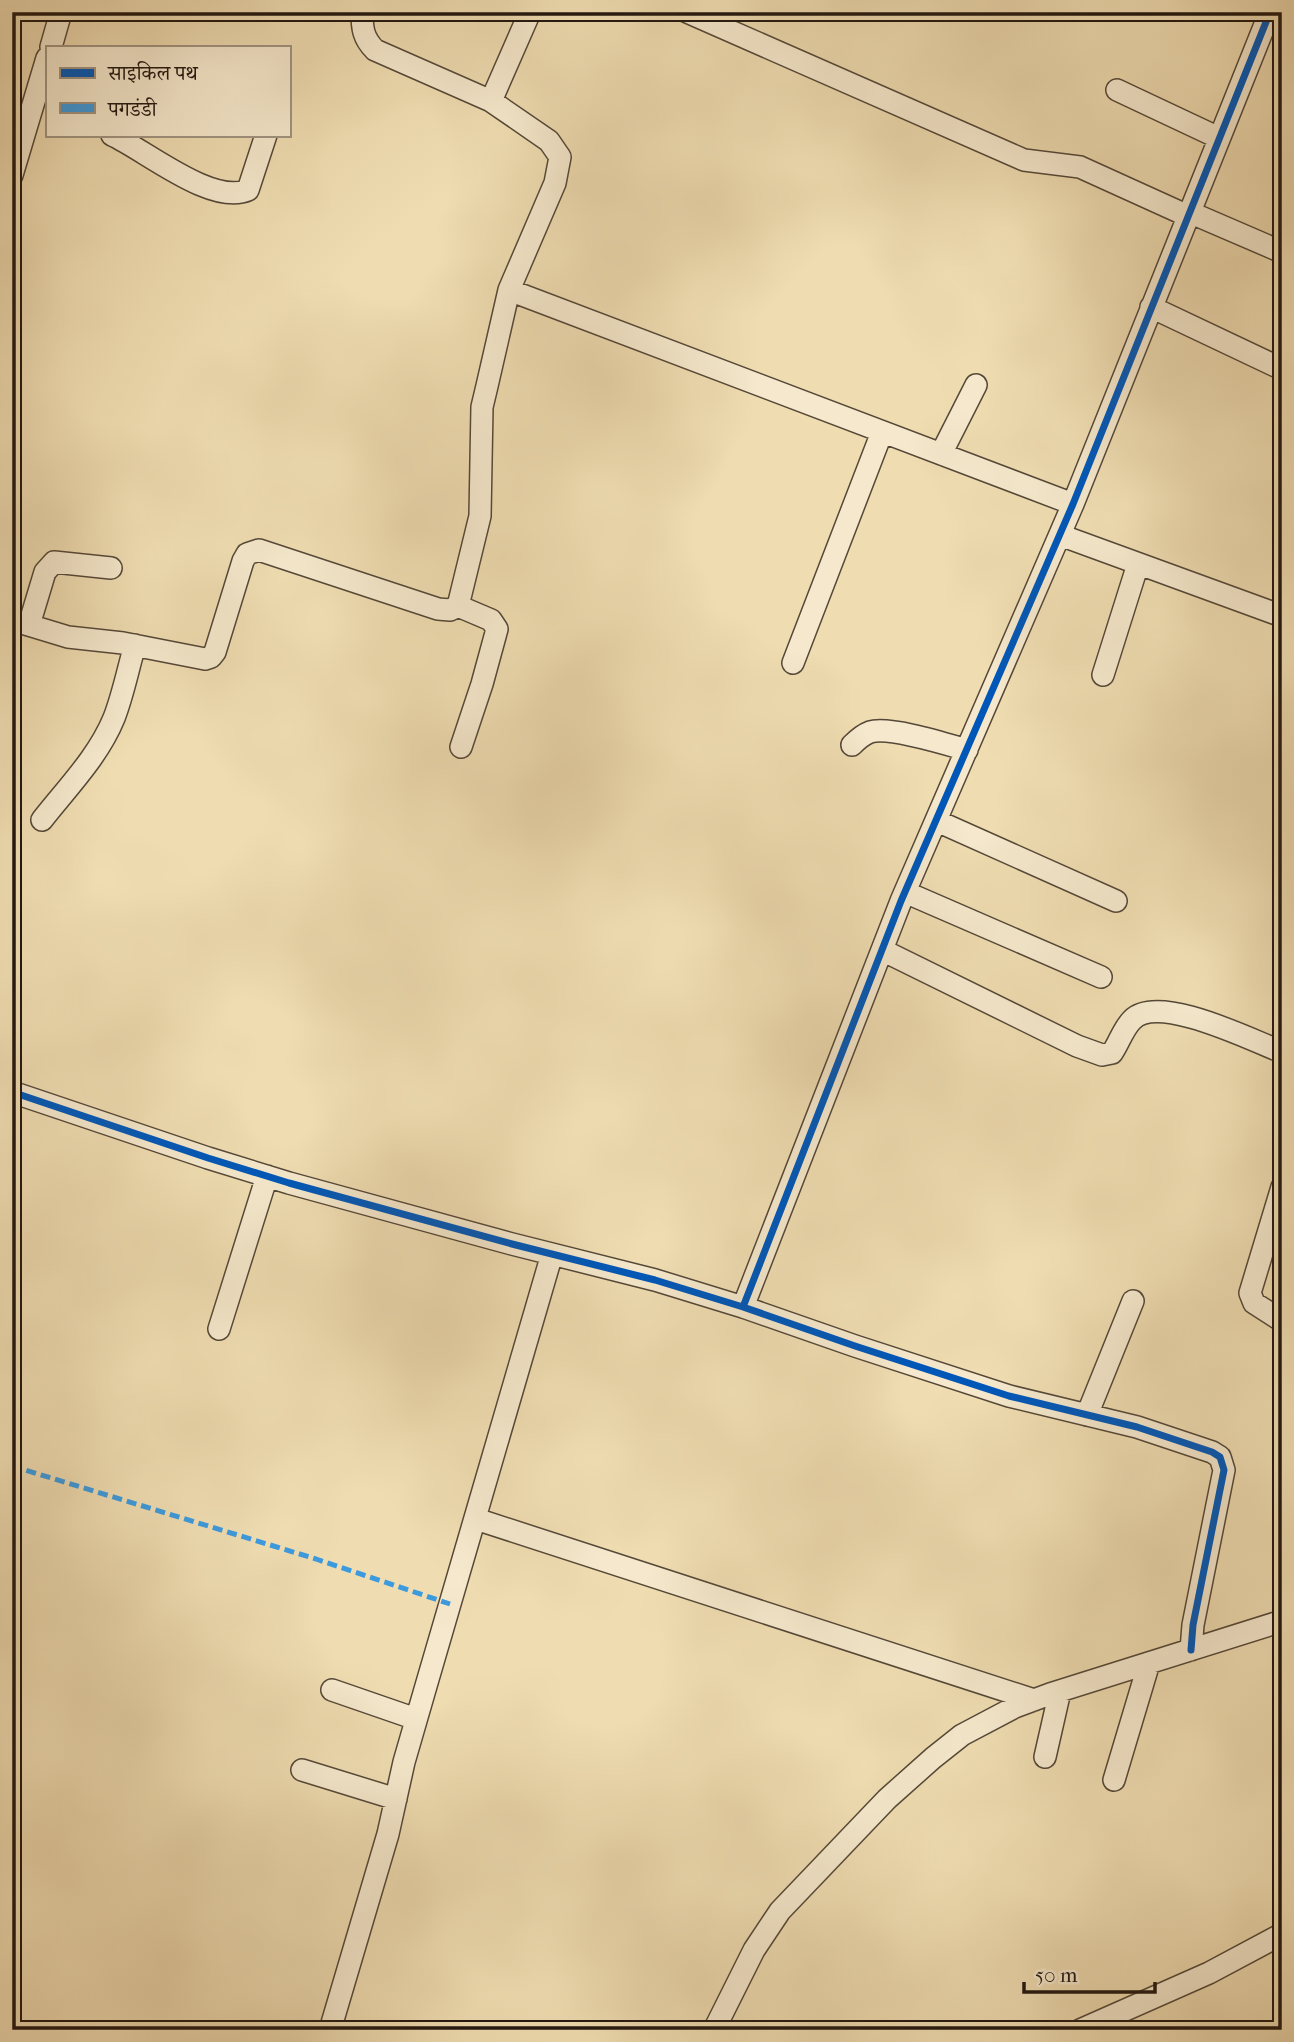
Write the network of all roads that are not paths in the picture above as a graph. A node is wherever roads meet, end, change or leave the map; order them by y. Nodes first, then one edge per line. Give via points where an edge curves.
1 (61, 12) edge
2 (362, 12) edge
3 (530, 12) edge
4 (687, 12) edge
5 (1270, 12) edge
6 (51, 46) edge
7 (46, 61) edge
8 (1117, 90) dead end
9 (491, 101) junction
10 (31, 109) edge
11 (114, 136) edge
12 (266, 136) edge
13 (1219, 138) junction
14 (12, 175) edge
15 (1188, 214) junction
16 (1282, 252) edge
17 (509, 290) junction
18 (1151, 307) junction
19 (1282, 369) edge
20 (976, 385) dead end
21 (882, 432) junction
22 (941, 454) junction
23 (1073, 504) junction
24 (1060, 535) junction
25 (1138, 564) junction
26 (111, 568) dead end
27 (458, 606) junction
28 (1282, 616) edge
29 (21, 622) edge
30 (135, 645) junction
31 (793, 663) dead end
32 (1103, 675) dead end
33 (852, 745) dead end
34 (461, 747) dead end
35 (967, 750) junction
36 (42, 820) dead end
37 (937, 821) junction
38 (905, 892) junction
39 (1116, 901) dead end
40 (882, 950) junction
41 (1101, 977) dead end
42 (1282, 1052) edge
43 (12, 1092) edge
44 (267, 1176) junction
45 (1282, 1187) edge
46 (552, 1254) junction
47 (1133, 1301) dead end
48 (743, 1307) junction
49 (1282, 1321) edge
50 (219, 1329) dead end
51 (1087, 1415) junction
52 (476, 1519) junction
53 (1282, 1621) edge
54 (1191, 1650) junction
55 (1149, 1663) junction
56 (332, 1690) dead end
57 (1060, 1691) junction
58 (1034, 1700) junction
59 (416, 1719) junction
60 (1045, 1757) dead end
61 (302, 1770) dead end
62 (1114, 1780) dead end
63 (396, 1799) junction
64 (1282, 1934) edge
65 (330, 2030) edge
66 (715, 2030) edge
67 (1080, 2030) edge

1 - 6 street
2 - 9 street via 366,41 375,50
3 - 9 street
4 - 15 street via 1024,160 1080,167
5 - 13 street
7 - 10 street
8 - 13 street
9 - 17 street via 549,141 560,157 555,183
10 - 14 street
11 - 12 street via 196,183 231,193 248,190
13 - 15 street
15 - 16 street
15 - 18 street
17 - 21 street
17 - 27 street via 482,407 480,516
18 - 19 street
18 - 23 street
20 - 22 street
21 - 22 street
21 - 31 street
22 - 23 street
23 - 24 street
24 - 25 street
24 - 35 street
25 - 28 street
25 - 32 street
26 - 29 street via 54,562
27 - 30 street via 438,609 259,550 247,554 243,561 211,657 197,659
27 - 34 street via 495,622 497,629
29 - 30 street via 68,637
30 - 36 street via 114,718 101,743
33 - 35 street via 876,731
35 - 37 street
37 - 38 street
37 - 39 street
38 - 40 street
38 - 41 street
40 - 42 street via 1102,1055 1112,1053 1130,1021 1147,1011 1160,1010 1186,1015
40 - 48 street
43 - 44 street
44 - 46 street
44 - 50 street
45 - 49 street via 1250,1293 1254,1303
46 - 48 street
46 - 52 street
47 - 51 street
48 - 51 street via 1009,1396
51 - 54 street via 1137,1427 1220,1457 1224,1470
52 - 58 street
52 - 59 street
53 - 54 street
54 - 55 street
55 - 57 street
55 - 62 street
56 - 59 street
57 - 58 street
57 - 60 street
58 - 66 street via 962,1735 887,1799 780,1912 754,1950
59 - 63 street
61 - 63 street
63 - 65 street
64 - 67 street via 1209,1973

